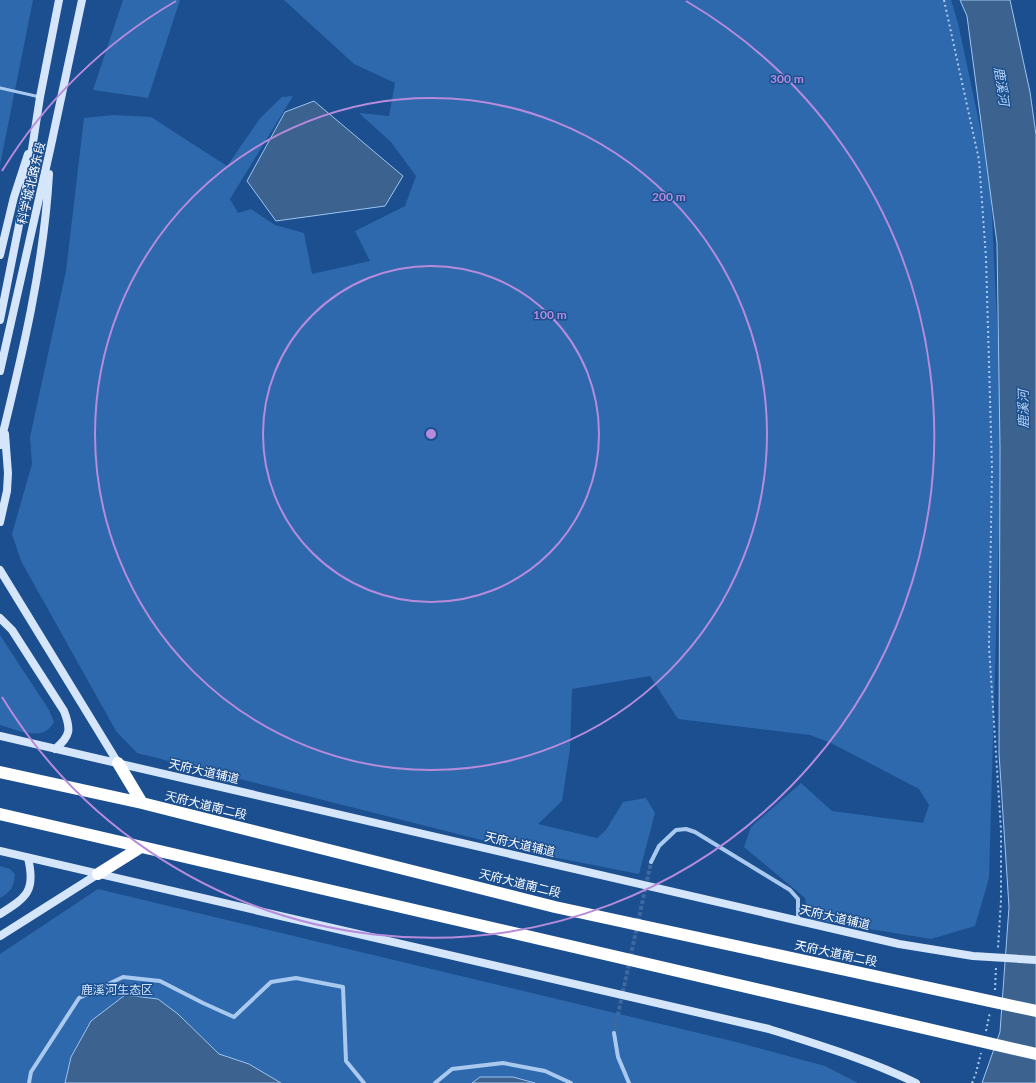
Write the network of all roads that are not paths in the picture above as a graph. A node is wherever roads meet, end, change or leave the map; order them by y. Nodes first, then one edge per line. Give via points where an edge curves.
1 (59, 0) edge
2 (82, 0) edge
3 (0, 88) edge
4 (40, 97) junction
5 (36, 130) junction
6 (50, 150) junction
7 (0, 255) edge
8 (0, 320) edge
9 (0, 371) edge
10 (5, 425) junction
11 (0, 445) edge
12 (0, 522) edge
13 (0, 570) edge
14 (0, 618) edge
15 (0, 736) edge
16 (55, 749) junction
17 (118, 763) junction
18 (0, 772) edge
19 (142, 803) junction
20 (0, 814) edge
21 (141, 847) junction
22 (0, 851) edge
23 (28, 858) junction
24 (651, 862) tunnel mouth
25 (98, 874) junction
26 (0, 914) edge
27 (798, 920) junction
28 (0, 936) edge
29 (1036, 960) edge
30 (1036, 1011) edge
31 (614, 1034) tunnel mouth
32 (1036, 1054) edge
33 (29, 1083) edge
34 (364, 1083) edge
35 (435, 1083) edge
36 (571, 1083) edge
37 (629, 1083) edge
38 (916, 1083) edge

1 - 4 street, 科学城北路东段
2 - 6 street, 科学城北路东段
3 - 4 lane
4 - 5 street, 科学城北路东段
5 - 7 street via 14,197
5 - 8 street, 科学城北路东段
6 - 9 street, 科学城北路东段
6 - 10 street via 48,196 34,290
10 - 11 street
10 - 12 street via 8,473
13 - 17 street
14 - 16 street via 12,630 64,711 69,723 68,733
15 - 16 street, 天府大道辅道
16 - 17 street, 天府大道辅道
17 - 19 highway
17 - 27 street, 天府大道辅道
18 - 19 highway, 天府大道南二段
19 - 30 highway, 天府大道南二段 via 555,907
20 - 21 highway
21 - 25 highway
21 - 32 highway
22 - 23 street
23 - 25 street
23 - 26 street via 32,874 30,888 20,902
24 - 27 street via 659,846 676,830 696,832 790,890 798,899
25 - 28 street
25 - 38 street via 769,1029 843,1052
27 - 29 street, 天府大道辅道 via 899,944 973,956
31 - 37 street via 618,1057
33 - 34 street via 31,1072 79,998 123,976 160,981 234,1017 271,982 296,978 344,987 346,1061
35 - 36 street via 452,1069 503,1063 545,1071

